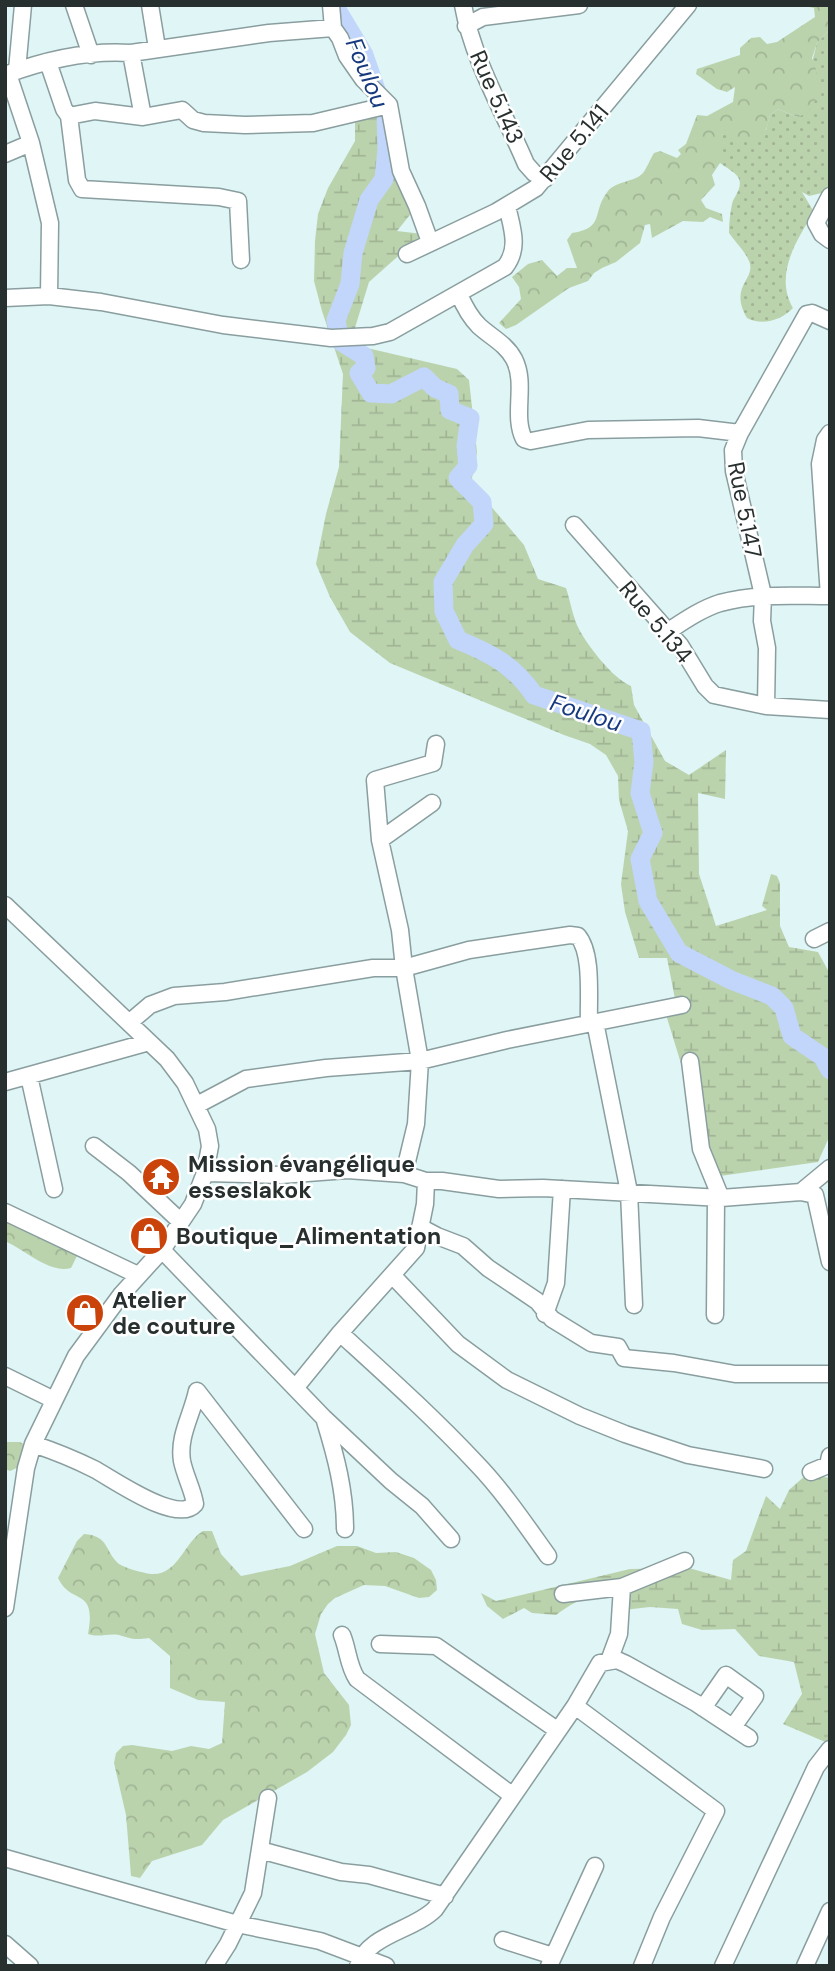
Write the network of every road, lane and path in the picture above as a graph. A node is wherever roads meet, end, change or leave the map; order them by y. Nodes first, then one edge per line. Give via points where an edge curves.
1 (23, 5) edge
2 (74, 5) edge
3 (150, 5) edge
4 (331, 5) edge
5 (463, 5) edge
6 (579, 5) edge
7 (688, 5) edge
8 (466, 26) junction
9 (332, 28) junction
10 (157, 48) junction
11 (131, 53) junction
12 (91, 55) junction
13 (48, 62) junction
14 (10, 73) edge
15 (389, 105) junction
16 (69, 116) junction
17 (143, 117) junction
18 (30, 143) junction
19 (5, 154) edge
20 (545, 179) junction
21 (830, 196) edge
22 (507, 206) junction
23 (830, 240) edge
24 (430, 242) junction
25 (407, 254) dead end
26 (242, 260) dead end
27 (459, 294) junction
28 (49, 296) junction
29 (5, 298) edge
30 (830, 321) edge
31 (740, 433) junction
32 (830, 433) edge
33 (575, 525) dead end
34 (762, 595) junction
35 (829, 596) edge
36 (667, 632) junction
37 (766, 706) junction
38 (830, 710) edge
39 (436, 744) dead end
40 (432, 803) dead end
41 (380, 840) junction
42 (5, 905) edge
43 (830, 931) edge
44 (814, 939) dead end
45 (404, 968) junction
46 (682, 1005) dead end
47 (130, 1022) junction
48 (592, 1022) junction
49 (149, 1042) junction
50 (420, 1061) junction
51 (690, 1061) dead end
52 (29, 1076) junction
53 (5, 1082) edge
54 (197, 1105) junction
55 (94, 1146) dead end
56 (830, 1168) edge
57 (205, 1173) junction
58 (404, 1174) junction
59 (426, 1181) junction
60 (54, 1189) dead end
61 (562, 1189) junction
62 (629, 1192) junction
63 (801, 1192) junction
64 (718, 1198) junction
65 (5, 1212) edge
66 (181, 1222) junction
67 (420, 1227) junction
68 (162, 1250) junction
69 (830, 1262) edge
70 (138, 1275) junction
71 (393, 1276) junction
72 (634, 1305) dead end
73 (545, 1314) junction
74 (715, 1315) dead end
75 (340, 1333) junction
76 (830, 1374) edge
77 (5, 1376) edge
78 (296, 1387) junction
79 (54, 1401) junction
80 (324, 1418) junction
81 (33, 1444) junction
82 (830, 1456) edge
83 (764, 1469) dead end
84 (811, 1472) dead end
85 (304, 1529) dead end
86 (345, 1530) dead end
87 (451, 1539) dead end
88 (548, 1556) dead end
89 (685, 1561) dead end
90 (8, 1575) edge
91 (622, 1587) junction
92 (563, 1594) dead end
93 (5, 1608) edge
94 (342, 1635) dead end
95 (380, 1644) dead end
96 (609, 1661) junction
97 (575, 1706) junction
98 (703, 1708) junction
99 (733, 1727) junction
100 (557, 1730) junction
101 (749, 1738) dead end
102 (830, 1749) edge
103 (513, 1796) junction
104 (268, 1798) dead end
105 (260, 1850) junction
106 (5, 1858) edge
107 (595, 1866) dead end
108 (445, 1896) junction
109 (830, 1911) edge
110 (237, 1924) junction
111 (503, 1940) dead end
112 (5, 1944) edge
113 (360, 1961) edge
114 (551, 1961) edge
115 (30, 1966) edge
116 (214, 1966) edge
117 (386, 1966) edge
118 (642, 1966) edge
119 (723, 1966) edge
120 (805, 1966) edge

1 - 14 street
2 - 12 street
3 - 10 street
4 - 9 street
5 - 8 street, Rue 5.143
6 - 8 street via 483,17
7 - 20 street, Rue 5.141
8 - 20 street, Rue 5.143 via 526,164
9 - 10 street
9 - 15 street via 363,79
10 - 11 street
11 - 12 street
11 - 17 street
12 - 13 street
13 - 14 street
13 - 16 street
14 - 18 street
15 - 17 street via 313,123 276,125 204,123 183,110
15 - 24 street via 401,171
16 - 17 street via 95,111
16 - 26 street via 76,180 82,189 237,201
18 - 19 street
18 - 28 street via 50,223
20 - 22 street, Rue 5.141
21 - 23 street via 816,223
22 - 24 street, Rue 5.141
22 - 27 street via 512,258 505,267
24 - 25 street, Rue 5.141
27 - 28 street via 390,332 338,338 223,325
27 - 31 street via 477,325 504,345 514,359 524,439 588,430 720,429
28 - 29 street
30 - 31 street, Rue 5.147 via 807,314
31 - 34 street, Rue 5.147 via 732,461
32 - 35 street via 821,452
33 - 36 street, Rue 5.134
34 - 35 street
34 - 36 street via 720,603
34 - 37 street, Rue 5.147
36 - 37 street, Rue 5.134 via 714,695
37 - 38 street, Rue 5.134
39 - 41 street via 433,764 375,780
40 - 41 street
41 - 45 street
42 - 47 street
43 - 44 street
45 - 47 street via 373,968 174,996 150,1004
45 - 48 street via 468,950 578,936 587,966
45 - 50 street
46 - 48 street
47 - 49 street
48 - 50 street
48 - 62 street
49 - 52 street
49 - 54 street via 179,1075
50 - 54 street via 246,1079
50 - 58 street via 416,1124
51 - 64 street via 701,1149
52 - 53 street
52 - 60 street
54 - 57 street via 210,1146
55 - 66 street
56 - 63 street
57 - 58 street via 281,1175 347,1170
57 - 66 street
58 - 59 street
59 - 61 street via 499,1189
59 - 67 street
61 - 62 street
61 - 73 street via 556,1283
62 - 64 street
62 - 72 street
63 - 64 street
63 - 69 street via 815,1195
64 - 74 street
65 - 70 street
66 - 68 street
67 - 71 street via 416,1248
67 - 73 street via 463,1246 537,1301
68 - 70 street
68 - 78 street
70 - 79 street via 76,1356
71 - 75 street
71 - 83 street via 458,1343 507,1380 625,1434 688,1455
73 - 76 street via 590,1343 618,1347 624,1358 735,1374
75 - 78 street
75 - 88 street via 477,1463
77 - 79 street
78 - 80 street
79 - 81 street
80 - 86 street via 343,1490
80 - 87 street via 422,1506
81 - 85 street via 84,1464 138,1495 189,1510 195,1504 182,1447 197,1391
81 - 90 street
82 - 84 street via 828,1465
89 - 91 street
90 - 93 street
91 - 92 street
91 - 96 street via 619,1634
94 - 103 street via 357,1679
95 - 100 street via 436,1646
96 - 97 street via 600,1663
96 - 98 street via 626,1664
97 - 100 street
97 - 118 street via 716,1811
98 - 99 street
98 - 99 street via 726,1675 755,1696
99 - 101 street
100 - 103 street
102 - 119 street via 816,1767
103 - 108 street
104 - 105 street
105 - 108 street
105 - 110 street via 253,1893
106 - 110 street
107 - 114 street
108 - 113 street via 429,1915 371,1946
109 - 120 street
110 - 113 street via 320,1941
110 - 116 street
111 - 114 street
112 - 115 street
113 - 117 street

